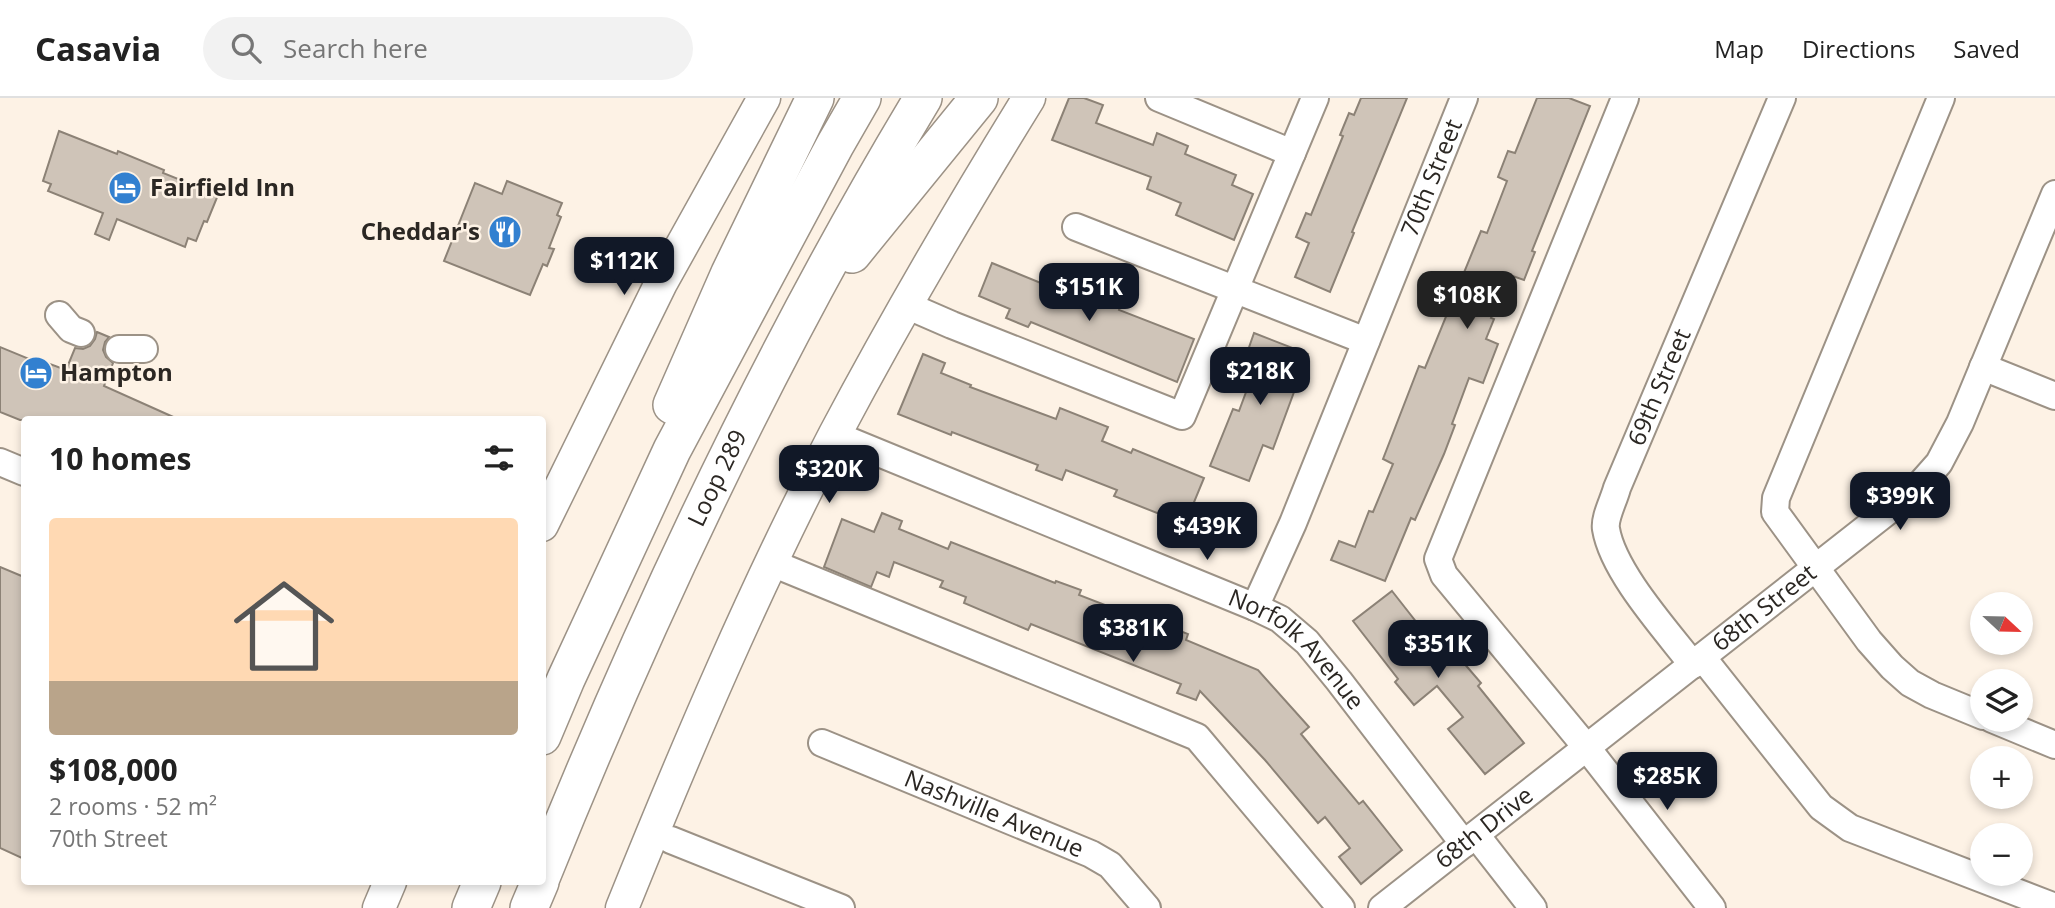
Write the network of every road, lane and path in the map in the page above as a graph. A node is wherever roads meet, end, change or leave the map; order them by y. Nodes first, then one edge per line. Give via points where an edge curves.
1 (764, 98) edge
2 (815, 98) edge
3 (862, 98) edge
4 (923, 98) edge
5 (979, 98) edge
6 (1029, 98) edge
7 (1159, 98) edge
8 (1315, 98) edge
9 (1464, 98) edge
10 (1625, 98) edge
11 (1782, 98) edge
12 (1941, 98) edge
13 (1292, 153) junction
14 (2055, 194) edge
15 (1076, 227) dead end
16 (1234, 290) junction
17 (906, 305) junction
18 (805, 307) junction
19 (59, 316) dead end
20 (81, 333) dead end
21 (1366, 341) junction
22 (1983, 367) junction
23 (2055, 396) edge
24 (835, 435) junction
25 (0, 462) edge
26 (21, 471) edge
27 (546, 517) edge
28 (627, 547) junction
29 (772, 563) junction
30 (1816, 568) junction
31 (1255, 607) junction
32 (1698, 661) junction
33 (1970, 711) edge
34 (546, 727) edge
35 (2024, 732) edge
36 (822, 743) dead end
37 (2055, 745) edge
38 (1587, 748) junction
39 (671, 840) dead end
40 (1470, 840) junction
41 (546, 865) edge
42 (389, 885) edge
43 (481, 885) edge
44 (539, 885) edge
45 (2055, 907) edge
46 (379, 908) edge
47 (471, 908) edge
48 (529, 908) edge
49 (622, 908) edge
50 (841, 908) edge
51 (1147, 908) edge
52 (1341, 908) edge
53 (1382, 908) edge
54 (1533, 908) edge
55 (1712, 908) edge

1 - 27 main road via 661,283
2 - 28 highway via 689,363 655,445
3 - 28 highway via 672,450
4 - 18 highway, Loop 289
5 - 18 highway
6 - 17 main road
7 - 13 street
8 - 13 street
9 - 21 street, 70th Street
10 - 38 street via 1438,559 1444,575
11 - 32 street, 69th Street via 1605,526 1614,555 1636,590
12 - 30 street via 1776,498 1775,512
13 - 16 street
14 - 22 street, 68th Street
15 - 16 street
16 - 17 street via 1182,416
16 - 21 street
17 - 24 main road
18 - 41 highway, Loop 289 via 670,578
19 - 20 street
21 - 31 street, 70th Street
22 - 23 street
22 - 30 street, 68th Street via 1939,463 1916,489
24 - 29 main road
24 - 31 street, Norfolk Avenue
25 - 26 street
28 - 34 highway
29 - 49 main road via 669,790
29 - 52 street via 1197,737
30 - 32 street, 68th Street
30 - 33 street via 1869,641 1909,683
31 - 40 street, Norfolk Avenue via 1280,619 1307,642
32 - 38 street, 68th Street
32 - 45 street, 69th Street via 1821,807 1850,828
35 - 37 street
36 - 51 street, Nashville Avenue via 1091,854 1110,865
38 - 40 street, 68th Drive
38 - 55 street
39 - 50 street
40 - 53 street, 68th Drive
40 - 54 street, Norfolk Avenue
42 - 46 main road
43 - 47 highway
44 - 48 highway

